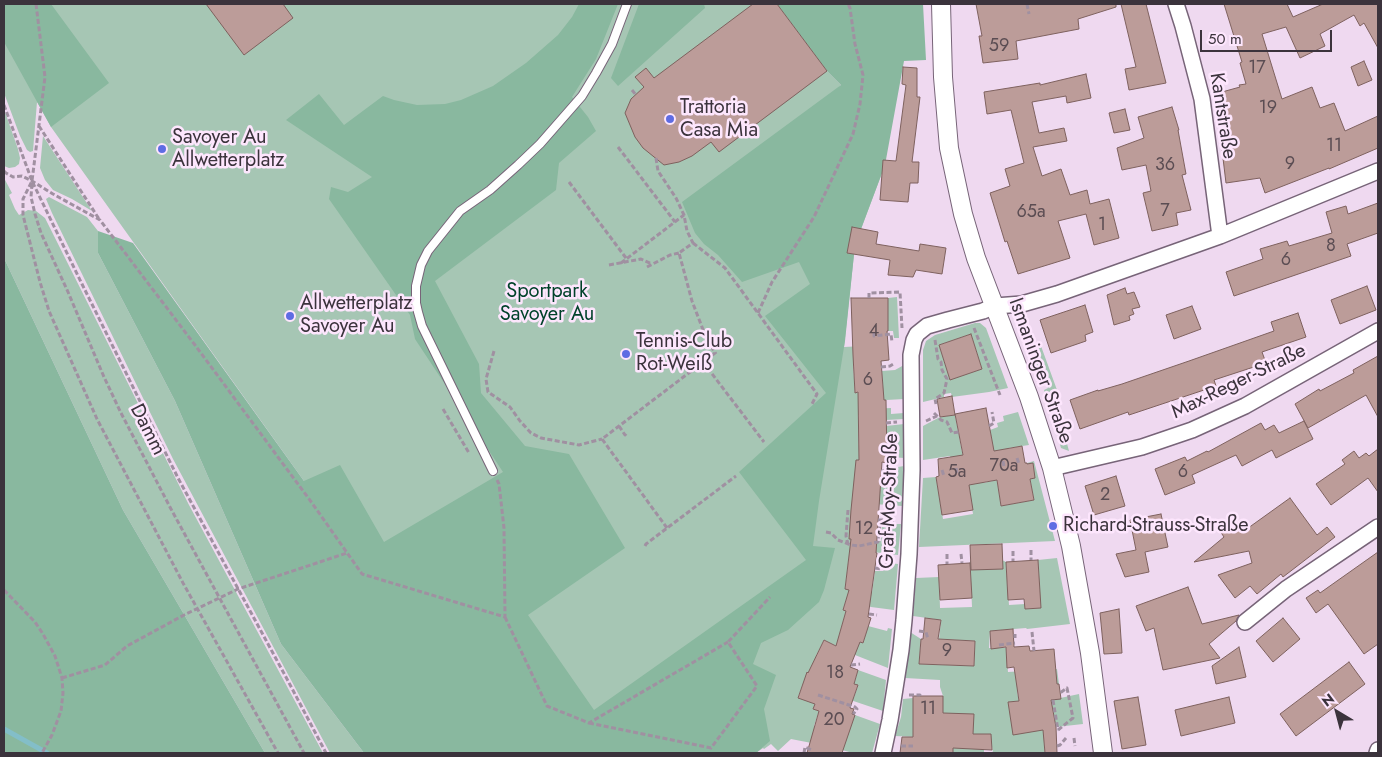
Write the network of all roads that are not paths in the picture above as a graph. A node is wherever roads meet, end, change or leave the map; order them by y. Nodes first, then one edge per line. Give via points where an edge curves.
1 (627, 4) edge
2 (941, 4) edge
3 (1176, 4) edge
4 (1378, 171) edge
5 (1220, 236) junction
6 (995, 306) junction
7 (1378, 331) edge
8 (1052, 468) junction
9 (493, 471) road end
10 (1378, 527) edge
11 (1245, 622) dead end
12 (883, 753) edge
13 (1103, 753) edge

1 - 9 lane via 612,44 582,96 518,165 490,190 460,210 420,265 416,286 420,319
2 - 6 street, Ismaninger Straße via 949,148 963,214
3 - 5 street, Kantstraße via 1202,99
4 - 5 street
5 - 6 street via 1057,294 1022,304
6 - 8 street, Ismaninger Straße
6 - 12 street, Graf-Moy-Straße via 927,326 917,334 912,347 909,554 901,650
7 - 8 street, Max-Reger-Straße via 1245,406 1192,430
8 - 13 street, Ismaninger Straße via 1071,546
10 - 11 street via 1286,589

